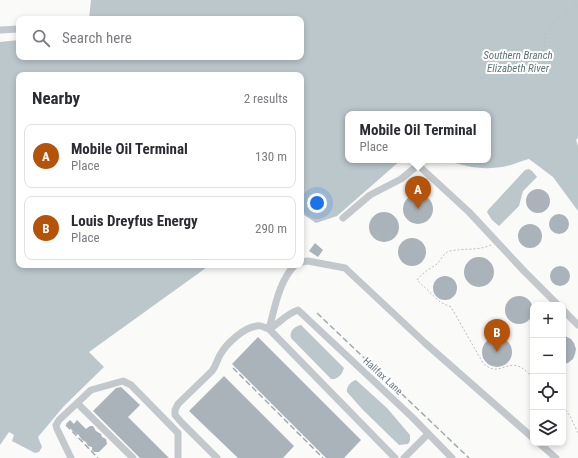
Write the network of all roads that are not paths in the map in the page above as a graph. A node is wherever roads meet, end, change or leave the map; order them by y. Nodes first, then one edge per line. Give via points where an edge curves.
1 (16, 29) edge
2 (0, 30) edge
3 (343, 218) dead end
4 (304, 262) edge
5 (292, 268) edge
6 (555, 302) edge
7 (566, 313) edge
8 (578, 325) edge
9 (269, 329) junction
10 (77, 403) junction
11 (428, 434) junction
12 (530, 435) edge
13 (542, 446) edge
14 (71, 458) edge
15 (133, 458) edge
16 (178, 458) edge
17 (217, 458) edge
18 (395, 458) edge
19 (404, 458) edge
20 (452, 458) edge
21 (556, 458) edge

1 - 2 street
3 - 6 street via 370,195 401,179 419,166 469,212
4 - 12 street via 345,268
5 - 9 street via 279,294
7 - 8 street
9 - 11 street, Halifax Lane via 290,312 298,310
9 - 17 street via 256,326 240,333 221,354 212,371 174,410 175,416
9 - 18 street
10 - 14 street via 56,425
10 - 15 street
10 - 16 street via 91,390 127,382 178,433
11 - 19 street
11 - 20 street, Halifax Lane
13 - 21 street

